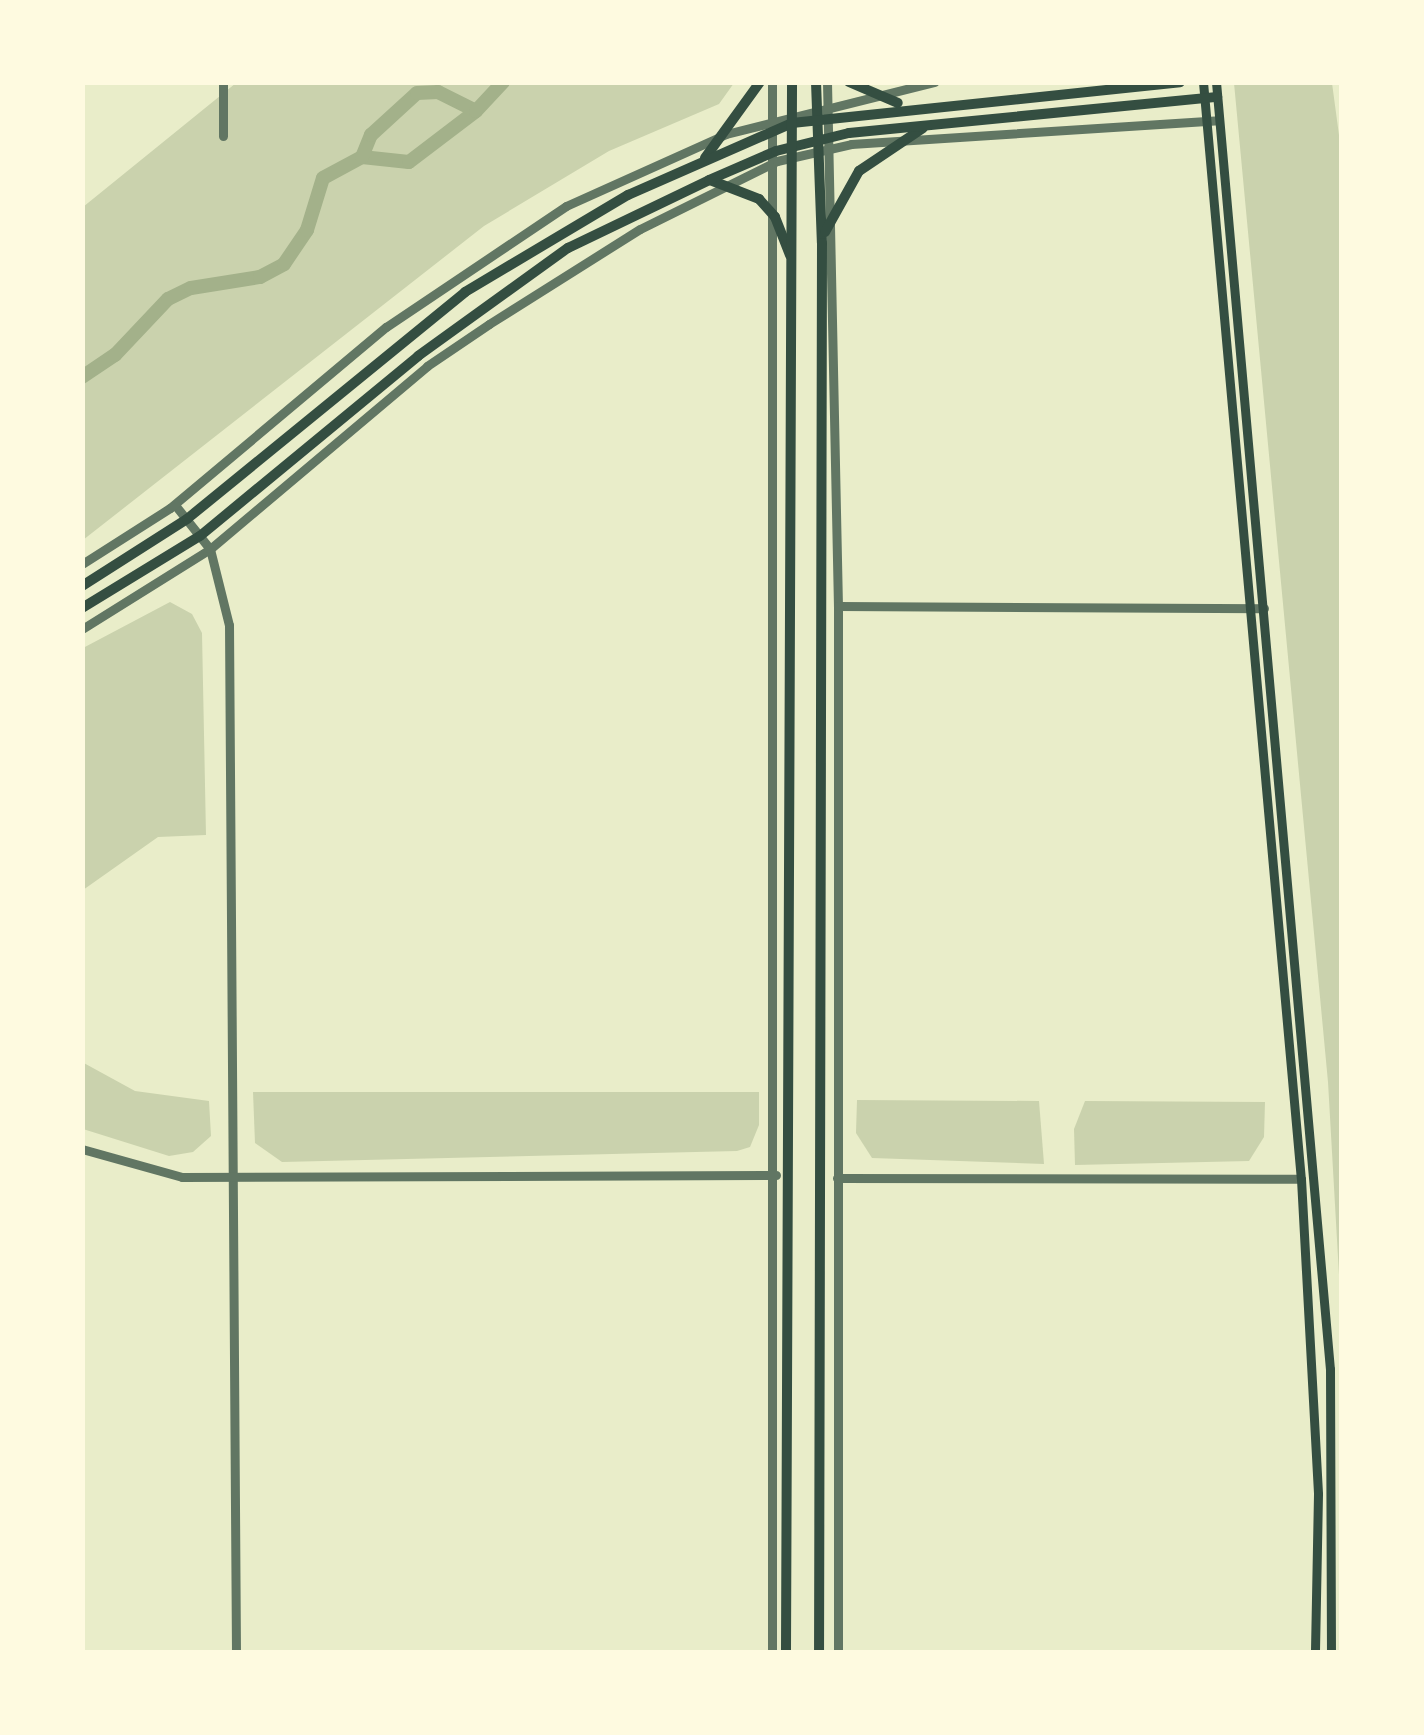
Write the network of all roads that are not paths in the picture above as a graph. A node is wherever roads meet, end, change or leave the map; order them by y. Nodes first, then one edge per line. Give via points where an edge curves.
1 (223, 82) edge
2 (760, 82) edge
3 (772, 82) edge
4 (792, 82) edge
5 (816, 82) edge
6 (827, 82) edge
7 (849, 82) edge
8 (936, 82) edge
9 (1180, 82) edge
10 (1203, 82) edge
11 (1216, 82) edge
12 (871, 96) junction
13 (1211, 98) junction
14 (924, 105) junction
15 (822, 115) junction
16 (792, 120) junction
17 (1218, 120) junction
18 (1206, 121) junction
19 (934, 123) junction
20 (775, 124) junction
21 (726, 134) junction
22 (223, 136) dead end
23 (895, 142) junction
24 (823, 143) junction
25 (793, 151) junction
26 (776, 156) junction
27 (700, 162) junction
28 (710, 180) junction
29 (731, 184) junction
30 (773, 215) junction
31 (829, 216) junction
32 (822, 243) junction
33 (793, 264) junction
34 (175, 504) junction
35 (187, 518) junction
36 (200, 536) junction
37 (210, 549) junction
38 (82, 564) edge
39 (82, 586) edge
40 (838, 606) junction
41 (82, 608) edge
42 (1264, 608) junction
43 (1248, 609) junction
44 (82, 629) edge
45 (82, 1149) edge
46 (776, 1175) junction
47 (234, 1178) junction
48 (838, 1178) junction
49 (1301, 1179) junction
50 (236, 1652) edge
51 (772, 1652) edge
52 (786, 1652) edge
53 (819, 1652) edge
54 (838, 1652) edge
55 (1315, 1652) edge
56 (1331, 1652) edge

1 - 22 street
2 - 21 main road
3 - 20 street
4 - 16 main road
5 - 15 main road
6 - 15 street
7 - 12 main road
8 - 12 street
9 - 14 main road
10 - 13 main road
11 - 13 main road
12 - 14 main road
12 - 15 street
13 - 17 main road
13 - 18 main road
13 - 19 main road
14 - 15 main road
15 - 16 main road
15 - 24 main road
16 - 20 main road
16 - 25 main road
17 - 18 street
17 - 42 main road
18 - 23 street
18 - 43 main road
19 - 23 main road
19 - 24 main road
20 - 21 street
20 - 26 street
20 - 27 main road
21 - 27 main road
21 - 34 street via 628,173 456,275
23 - 24 street
23 - 31 main road via 860,171
24 - 25 main road
24 - 31 street
24 - 32 main road
25 - 26 main road
25 - 33 main road
26 - 28 main road
26 - 29 street
26 - 30 street
27 - 35 main road via 575,224 465,292
28 - 29 main road
28 - 36 main road via 568,248
29 - 30 main road
29 - 37 street via 576,266 427,366
30 - 33 main road
30 - 46 street
31 - 32 main road
31 - 40 street
32 - 53 main road
33 - 52 main road
34 - 35 street
34 - 38 street
35 - 36 street
35 - 39 main road
36 - 37 street
36 - 41 main road
37 - 44 street
37 - 47 street via 228,625
40 - 43 street
40 - 48 street
42 - 43 street
42 - 56 main road via 1330,1369
43 - 49 main road
45 - 47 street via 156,1172
46 - 47 street
46 - 51 street
47 - 50 street
48 - 49 street
48 - 54 street
49 - 55 main road via 1318,1494

